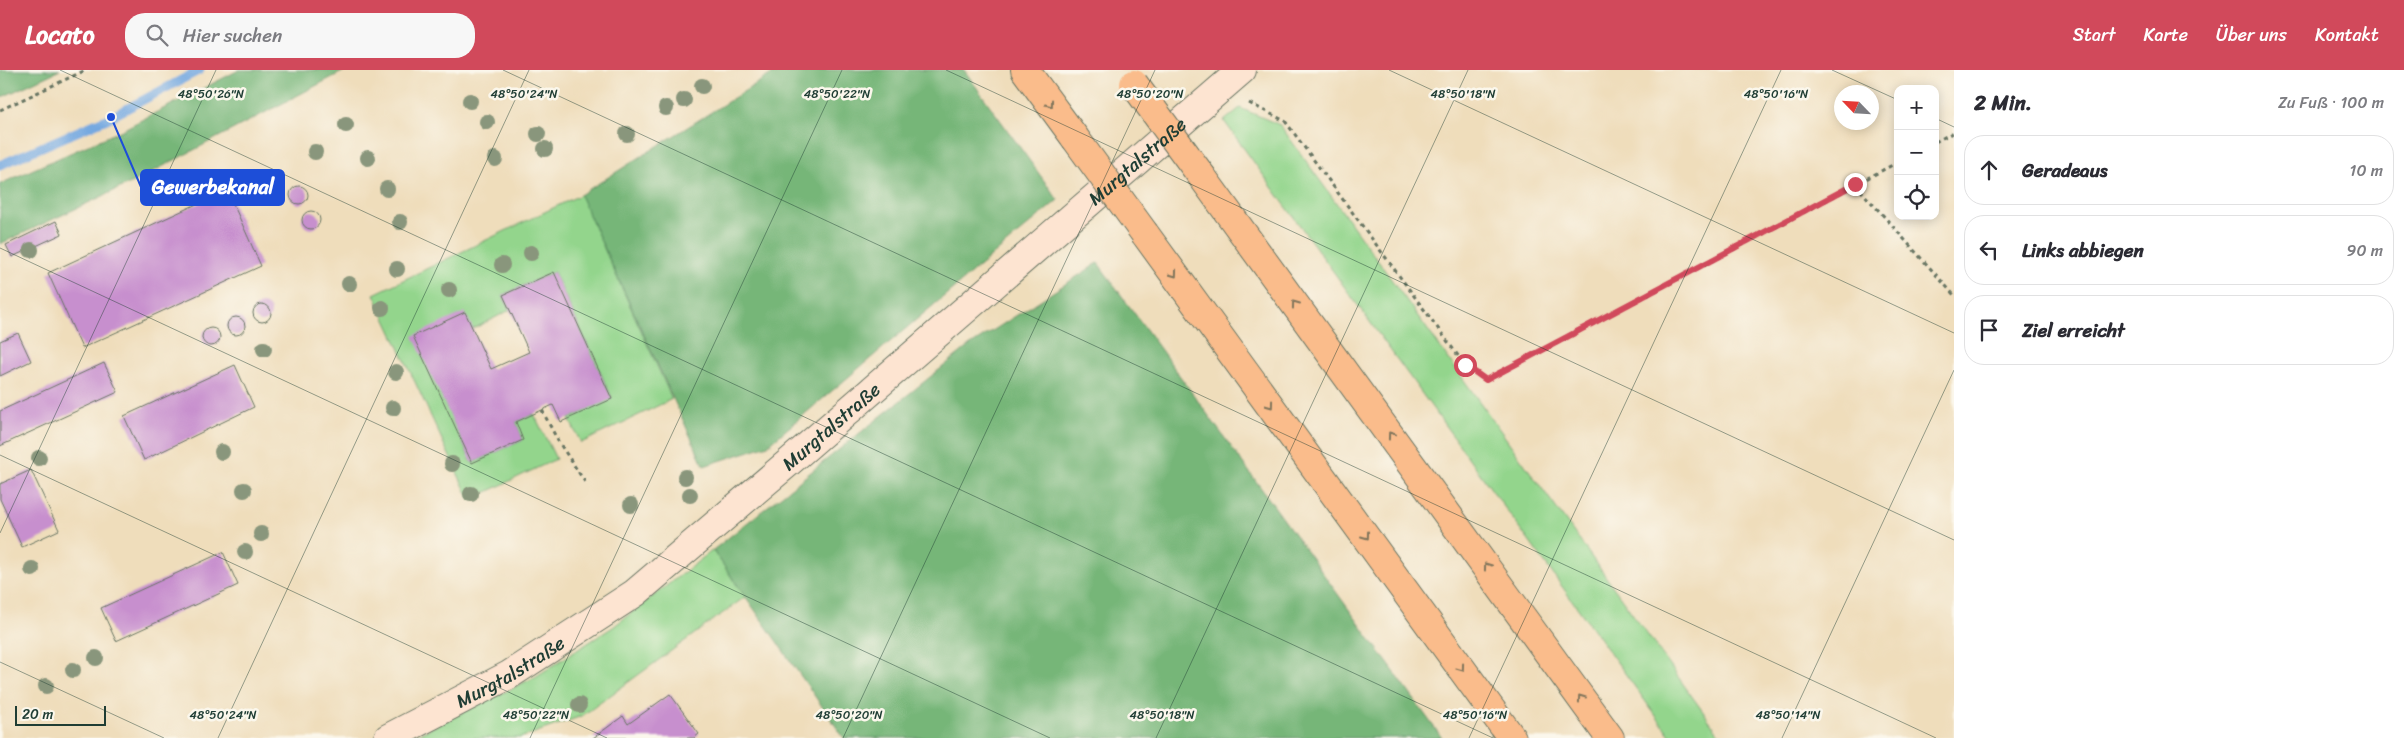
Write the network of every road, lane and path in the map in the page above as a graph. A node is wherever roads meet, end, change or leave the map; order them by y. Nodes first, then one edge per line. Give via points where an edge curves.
1 (86, 70) edge
2 (1025, 70) edge
3 (1242, 70) edge
4 (1129, 77) edge
5 (1219, 90) junction
6 (0, 110) edge
7 (1954, 132) edge
8 (1939, 140) edge
9 (1894, 164) edge
10 (1855, 184) junction
11 (1954, 295) edge
12 (542, 410) dead end
13 (585, 482) dead end
14 (388, 738) edge
15 (1512, 738) edge
16 (1610, 738) edge

1 - 6 path
2 -> 15 highway, bridge
3 - 5 main road, Murgtalstraße
16 -> 4 highway, bridge
5 - 10 path via 1285,121 1465,365 1486,380
5 - 14 main road, Murgtalstraße via 635,593 509,674
7 - 8 path
9 - 10 path
10 - 11 path
12 - 13 path

